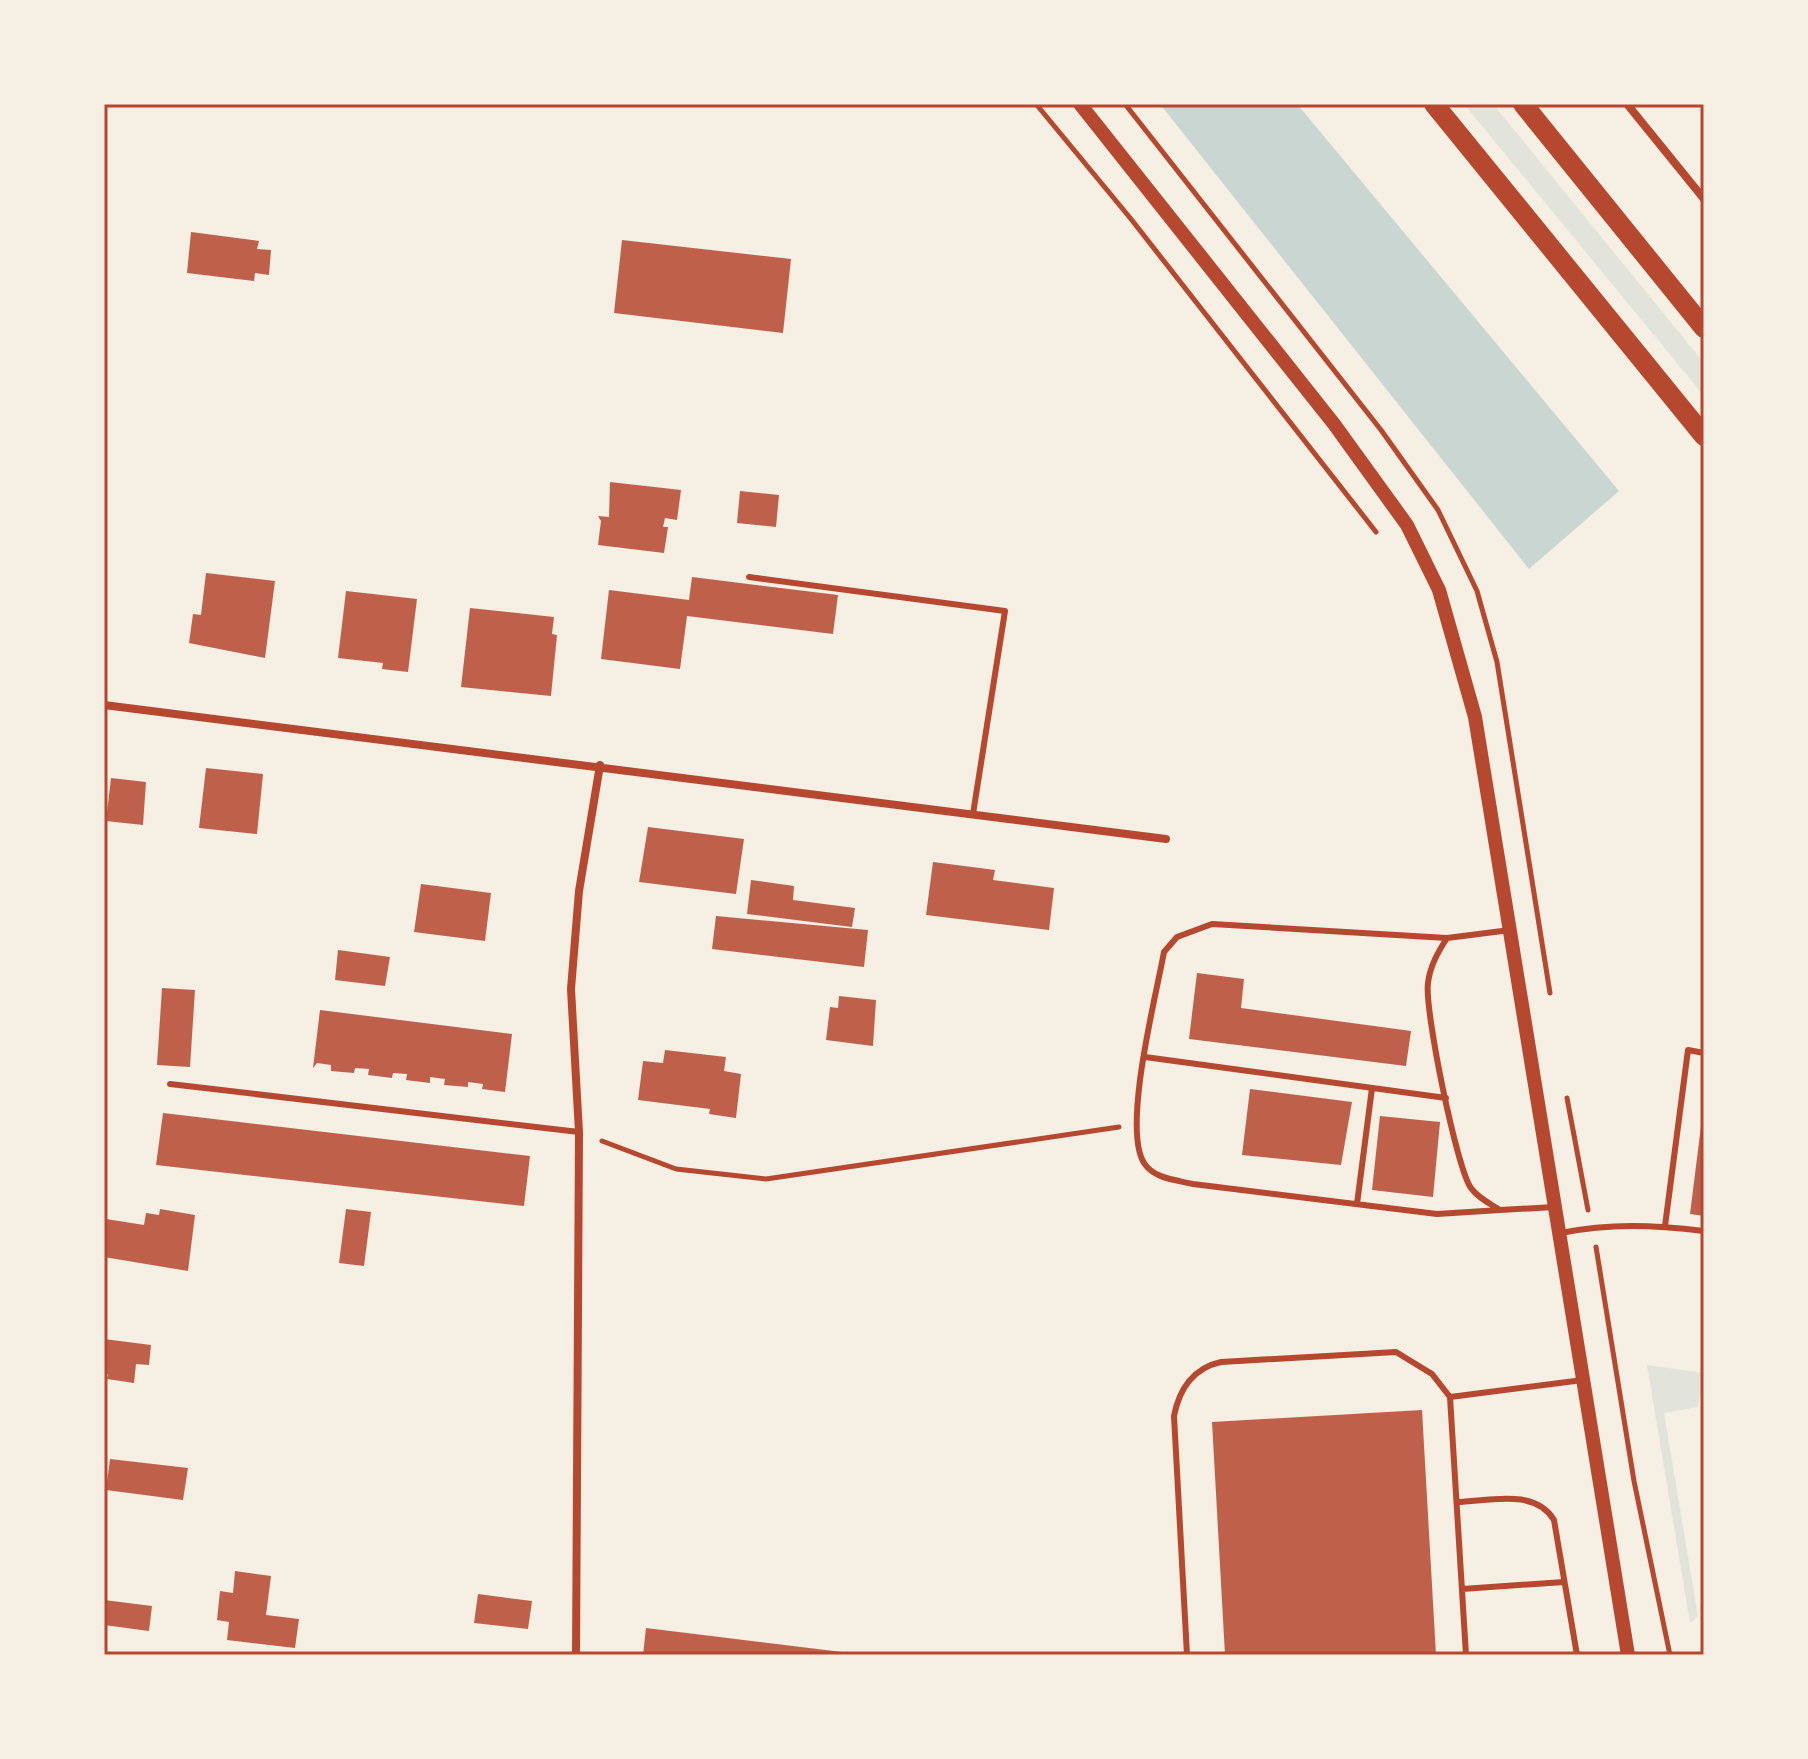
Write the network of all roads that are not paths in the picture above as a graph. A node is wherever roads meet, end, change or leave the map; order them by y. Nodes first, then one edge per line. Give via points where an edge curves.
1 (1080, 104) edge
2 (1434, 104) edge
3 (1523, 104) edge
4 (1627, 104) edge
5 (1704, 199) edge
6 (1704, 328) edge
7 (1704, 436) edge
8 (749, 577) dead end
9 (104, 705) edge
10 (600, 765) junction
11 (973, 814) junction
12 (1166, 839) dead end
13 (1510, 930) junction
14 (1447, 938) junction
15 (1704, 1053) edge
16 (1145, 1057) junction
17 (170, 1084) dead end
18 (1372, 1088) junction
19 (1446, 1098) junction
20 (579, 1132) junction
21 (1357, 1204) junction
22 (1555, 1207) junction
23 (1500, 1210) junction
24 (1665, 1226) junction
25 (1704, 1231) edge
26 (1559, 1234) junction
27 (1583, 1380) junction
28 (1450, 1397) junction
29 (1457, 1502) junction
30 (1564, 1582) junction
31 (1462, 1589) junction
32 (576, 1655) edge
33 (1187, 1655) edge
34 (1466, 1655) edge
35 (1577, 1655) edge
36 (1628, 1655) edge

1 - 13 street via 1334,424 1407,525 1439,590 1475,717
2 - 7 main road
3 - 6 main road
4 - 5 street
8 - 11 lane via 1005,611
9 - 10 street
10 - 11 street
10 - 20 street via 579,891 571,989
11 - 12 street
13 - 14 lane
13 - 22 street
14 - 16 lane via 1212,924 1177,937 1164,952
14 - 19 lane via 1434,958 1427,1007
15 - 24 lane via 1688,1050
16 - 18 lane
16 - 21 lane via 1135,1141 1145,1165 1158,1176
17 - 20 lane
18 - 19 lane
18 - 21 lane
19 - 23 lane via 1468,1185
20 - 32 street
21 - 23 lane via 1437,1214
22 - 23 lane
22 - 26 street
24 - 25 lane
24 - 26 lane via 1592,1227
26 - 27 street
27 - 28 lane
27 - 36 street
28 - 29 lane
28 - 33 lane via 1432,1374 1396,1352 1221,1362 1189,1380 1174,1416
29 - 30 lane via 1534,1499 1548,1509
29 - 31 lane
30 - 31 lane
30 - 35 lane
31 - 34 lane

